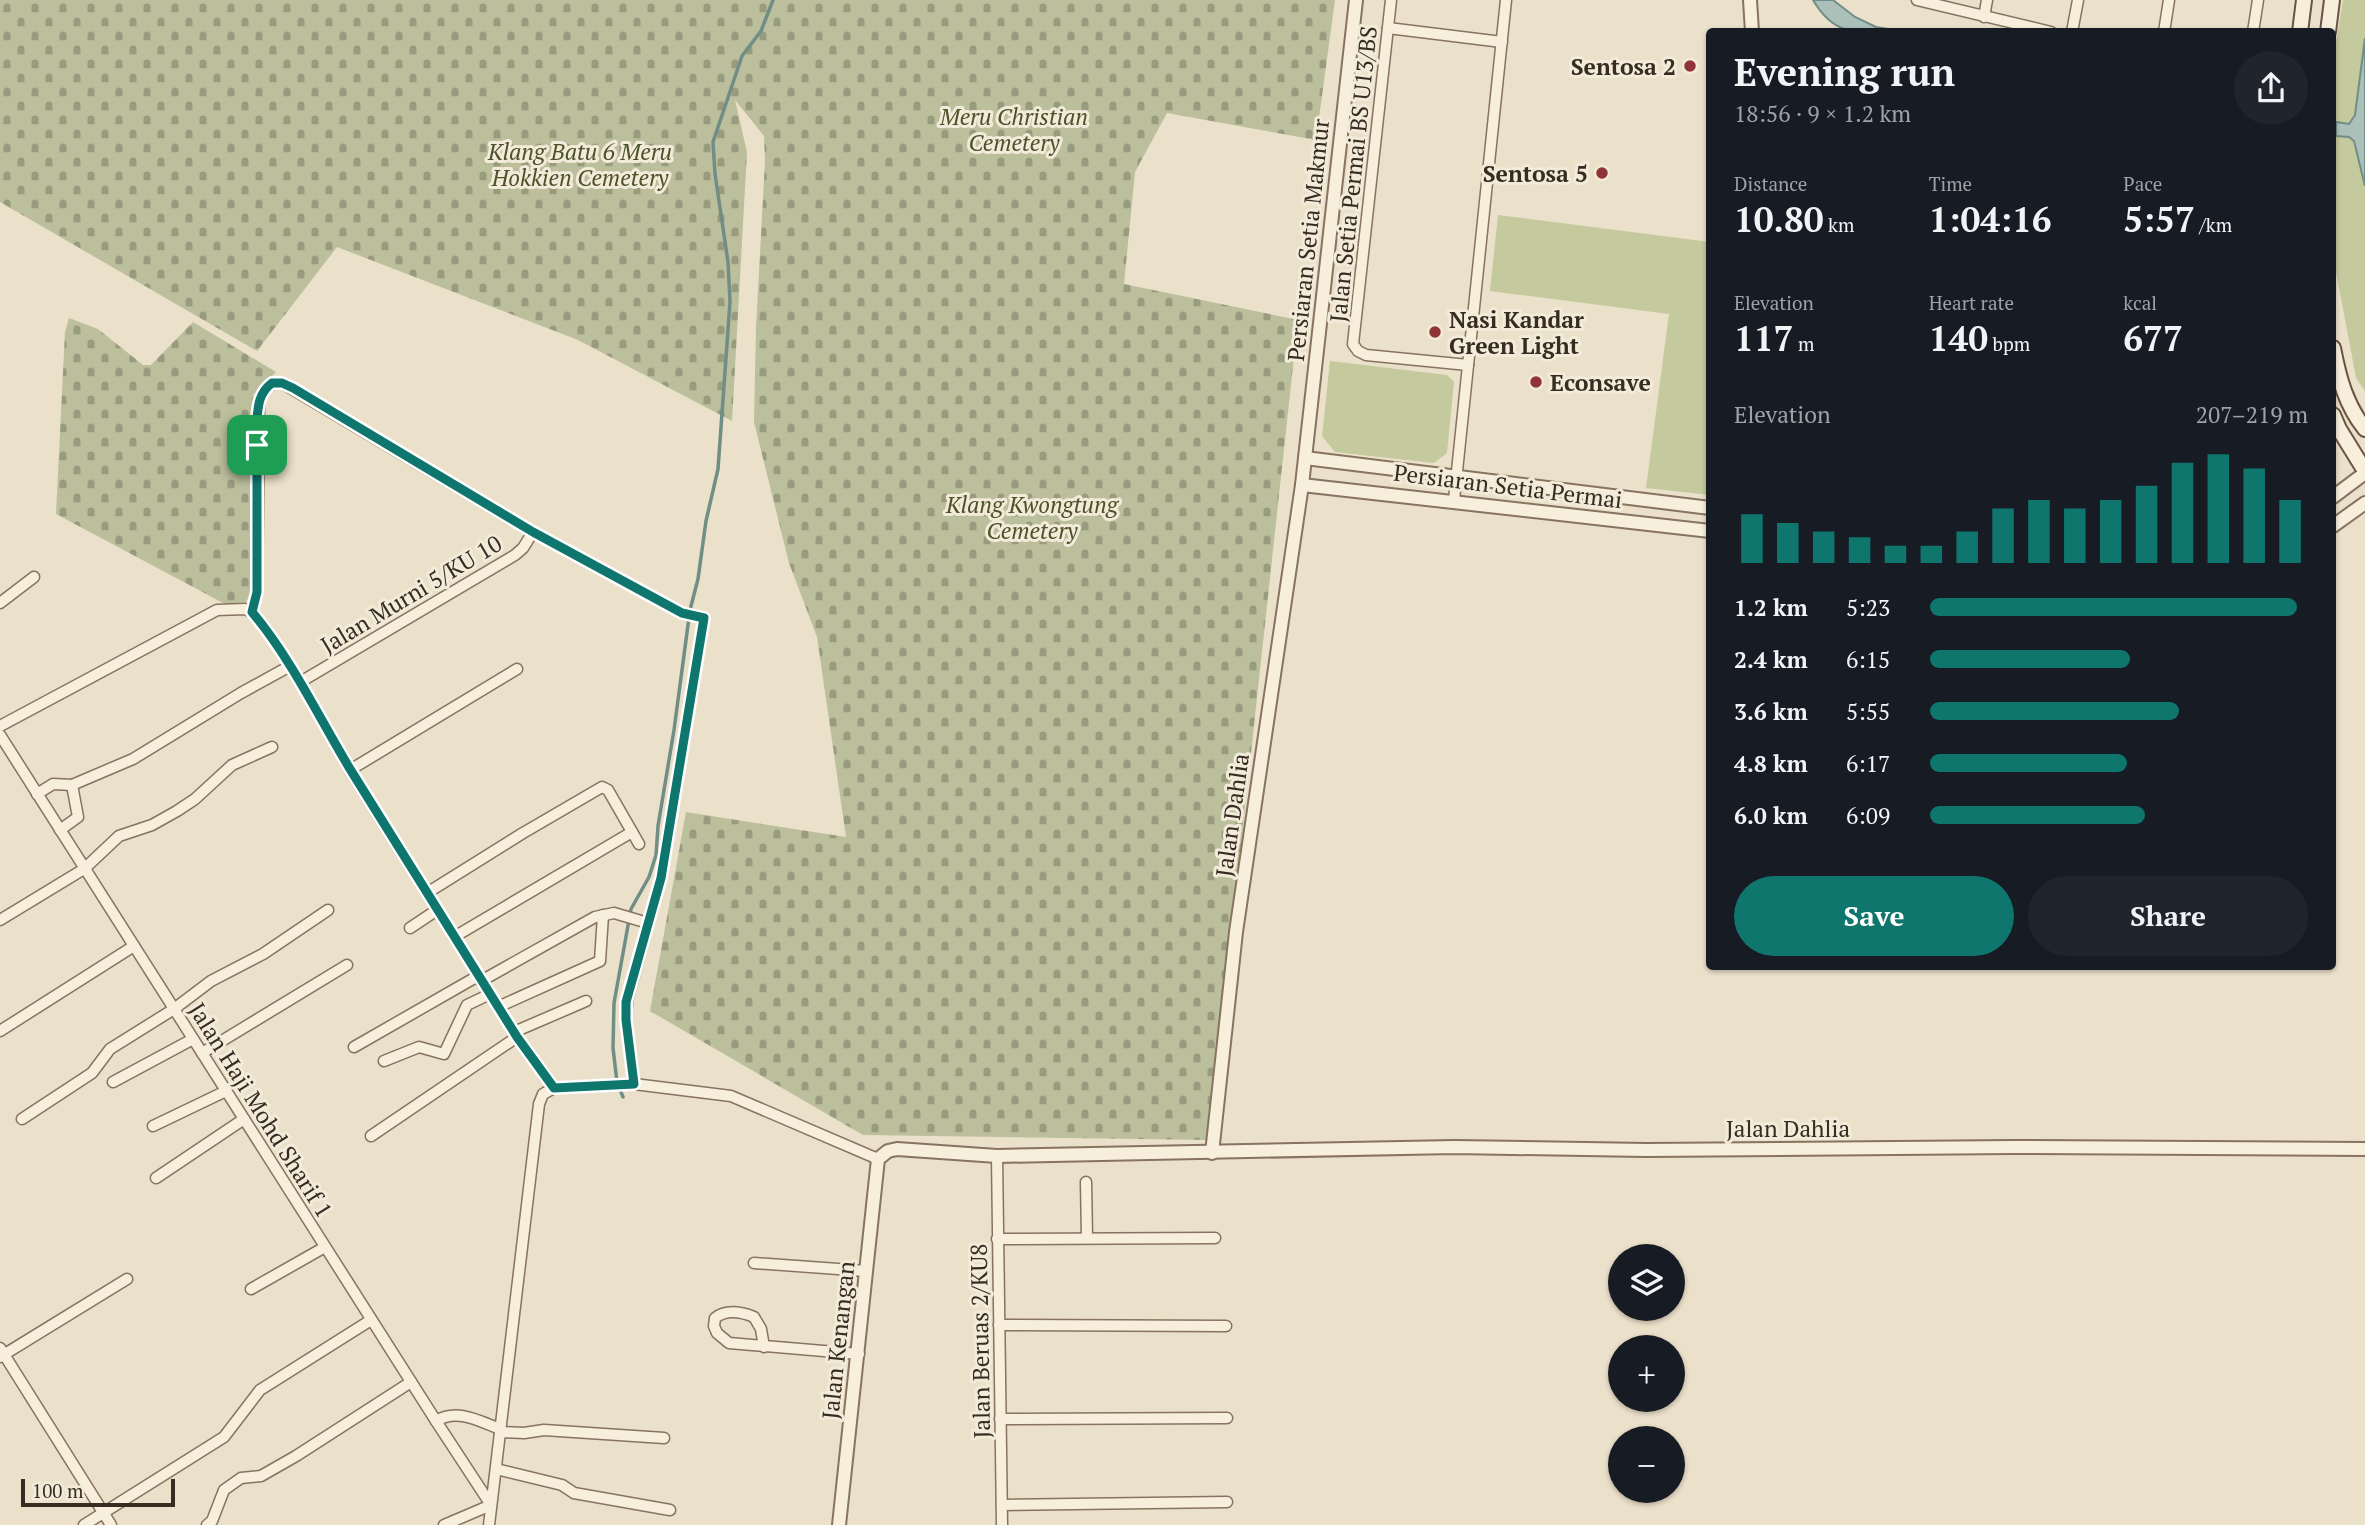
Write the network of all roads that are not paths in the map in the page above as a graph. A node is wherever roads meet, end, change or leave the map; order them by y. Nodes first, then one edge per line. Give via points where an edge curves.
1 (1356, 0) edge
2 (1391, 0) edge
3 (1506, 0) edge
4 (1750, 0) edge
5 (1917, 0) edge
6 (1987, 0) edge
7 (2078, 0) edge
8 (2169, 0) edge
9 (2258, 0) edge
10 (2304, 0) edge
11 (2332, 0) edge
12 (1984, 17) junction
13 (1388, 28) junction
14 (1752, 28) edge
15 (2033, 28) edge
16 (2073, 28) edge
17 (2165, 28) edge
18 (2253, 28) edge
19 (2300, 28) edge
20 (2328, 28) edge
21 (1502, 41) junction
22 (2336, 363) edge
23 (1468, 365) junction
24 (2354, 415) junction
25 (2336, 422) edge
26 (2365, 429) edge
27 (2365, 443) edge
28 (1305, 458) junction
29 (2365, 472) edge
30 (1456, 476) junction
31 (1302, 485) junction
32 (2336, 495) edge
33 (1454, 500) junction
34 (2365, 503) edge
35 (1706, 508) edge
36 (2336, 524) edge
37 (1706, 531) edge
38 (533, 532) junction
39 (34, 577) dead end
40 (0, 603) edge
41 (252, 612) junction
42 (290, 666) junction
43 (517, 669) dead end
44 (302, 681) junction
45 (0, 726) edge
46 (0, 736) edge
47 (272, 747) dead end
48 (350, 769) junction
49 (72, 785) junction
50 (37, 794) junction
51 (60, 830) junction
52 (632, 832) junction
53 (639, 844) dead end
54 (85, 869) junction
55 (427, 893) junction
56 (437, 909) junction
57 (328, 910) dead end
58 (603, 915) junction
59 (0, 920) edge
60 (648, 923) junction
61 (410, 928) dead end
62 (454, 937) junction
63 (134, 946) junction
64 (347, 965) dead end
65 (480, 978) junction
66 (490, 994) junction
67 (586, 1001) dead end
68 (498, 1007) junction
69 (174, 1009) junction
70 (0, 1031) edge
71 (515, 1035) junction
72 (193, 1039) junction
73 (354, 1047) dead end
74 (202, 1053) junction
75 (384, 1061) dead end
76 (113, 1082) dead end
77 (624, 1084) junction
78 (554, 1088) junction
79 (226, 1091) junction
80 (22, 1119) dead end
81 (244, 1119) junction
82 (153, 1126) dead end
83 (371, 1136) dead end
84 (2365, 1149) edge
85 (1212, 1153) junction
86 (997, 1156) junction
87 (878, 1159) junction
88 (156, 1178) dead end
89 (1086, 1182) dead end
90 (1087, 1238) junction
91 (1215, 1238) dead end
92 (997, 1239) junction
93 (325, 1247) junction
94 (754, 1263) dead end
95 (866, 1271) junction
96 (127, 1279) dead end
97 (251, 1289) dead end
98 (371, 1320) junction
99 (999, 1325) junction
100 (1226, 1326) dead end
101 (764, 1348) junction
102 (1, 1353) edge
103 (859, 1354) junction
104 (411, 1382) junction
105 (1227, 1418) dead end
106 (1000, 1419) junction
107 (436, 1421) junction
108 (500, 1430) junction
109 (664, 1438) dead end
110 (496, 1469) junction
111 (1227, 1502) dead end
112 (491, 1505) junction
113 (1002, 1505) junction
114 (670, 1510) dead end
115 (104, 1512) junction
116 (84, 1525) edge
117 (111, 1525) edge
118 (207, 1525) edge
119 (444, 1525) edge
120 (489, 1525) edge
121 (839, 1525) edge
122 (1002, 1525) edge

1 - 28 street, Persiaran Setia Makmur
2 - 13 street, Jalan Setia Permai BS U13/BS
3 - 21 street
4 - 14 street
5 - 12 street
6 - 12 street
7 - 16 street
8 - 17 street
9 - 18 street
10 - 19 main road
11 - 20 main road
12 - 15 street
13 - 21 street
13 - 23 street, Jalan Setia Permai BS U13/BS via 1353,344 1366,355
21 - 23 street
22 - 24 main road
23 - 30 street
24 - 26 main road
24 - 27 main road
25 - 29 main road
28 - 30 street, Persiaran Setia Permai
28 - 31 street, Persiaran Setia Makmur
29 - 32 street
30 - 33 street
30 - 35 street, Persiaran Setia Permai
31 - 33 street, Persiaran Setia Permai
31 - 85 street, Jalan Dahlia via 1236,932
33 - 37 street, Persiaran Setia Permai
34 - 36 street
38 - 41 street via 293,388 272,383 259,400 257,420 257,592
38 - 44 street, Jalan Murni 5/KU 10 via 515,555
38 - 60 street via 682,613 704,618 661,878
39 - 40 street
41 - 42 street
41 - 45 street via 245,608 217,610
42 - 44 street
42 - 49 street via 143,754
43 - 48 street
44 - 48 street
46 - 50 street, Jalan Haji Mohd Sharif 1
47 - 54 street via 232,765 177,811 119,836
48 - 55 street
49 - 50 street via 53,784
49 - 51 street via 78,817
50 - 51 street, Jalan Haji Mohd Sharif 1
51 - 54 street, Jalan Haji Mohd Sharif 1
52 - 53 street
52 - 55 street via 608,790 602,788
52 - 62 street
54 - 59 street
54 - 63 street, Jalan Haji Mohd Sharif 1
55 - 56 street
56 - 61 street
56 - 62 street
57 - 69 street via 263,954 211,981
58 - 60 street via 614,913
58 - 65 street
58 - 68 street via 600,961
60 - 77 street via 626,1002
62 - 65 street
63 - 69 street, Jalan Haji Mohd Sharif 1
63 - 70 street
64 - 74 street
65 - 66 street
65 - 73 street
66 - 68 street
66 - 75 street via 467,1005 444,1054 419,1047
67 - 71 street
68 - 71 street
69 - 72 street, Jalan Haji Mohd Sharif 1
69 - 80 street via 110,1049 92,1073
71 - 78 street
71 - 83 street
72 - 74 street, Jalan Haji Mohd Sharif 1
72 - 76 street
74 - 79 street, Jalan Haji Mohd Sharif 1
77 - 78 street
77 - 87 street via 731,1096
78 - 108 street via 542,1094 539,1104
79 - 81 street, Jalan Haji Mohd Sharif 1
79 - 82 street
81 - 88 street
81 - 93 street, Jalan Haji Mohd Sharif 1
84 - 85 street, Jalan Dahlia via 1454,1147
85 - 86 street, Jalan Dahlia
86 - 87 street, Jalan Dahlia via 897,1149
86 - 92 street, Jalan Beruas 2/KU8
87 - 95 street, Jalan Kenangan
89 - 90 street
90 - 91 street
90 - 92 street
92 - 99 street, Jalan Beruas 2/KU8
93 - 97 street
93 - 98 street, Jalan Haji Mohd Sharif 1
94 - 95 street
95 - 103 street, Jalan Kenangan
96 - 102 street
98 - 104 street, Jalan Haji Mohd Sharif 1
98 - 115 street via 260,1391 224,1437
99 - 100 street
99 - 106 street, Jalan Beruas 2/KU8
101 - 101 street via 729,1343 717,1333 715,1318 730,1312 754,1317
101 - 103 street
102 - 115 street
103 - 121 street, Jalan Kenangan
104 - 107 street, Jalan Haji Mohd Sharif 1
104 - 118 street via 296,1456 224,1490
105 - 106 street
106 - 113 street, Jalan Beruas 2/KU8
107 - 108 street via 462,1415
107 - 112 street, Jalan Haji Mohd Sharif 1
108 - 109 street
108 - 110 street
110 - 112 street
110 - 114 street via 562,1485 575,1493
111 - 113 street
112 - 119 street
112 - 120 street
113 - 122 street, Jalan Beruas 2/KU8
115 - 116 street
115 - 117 street

